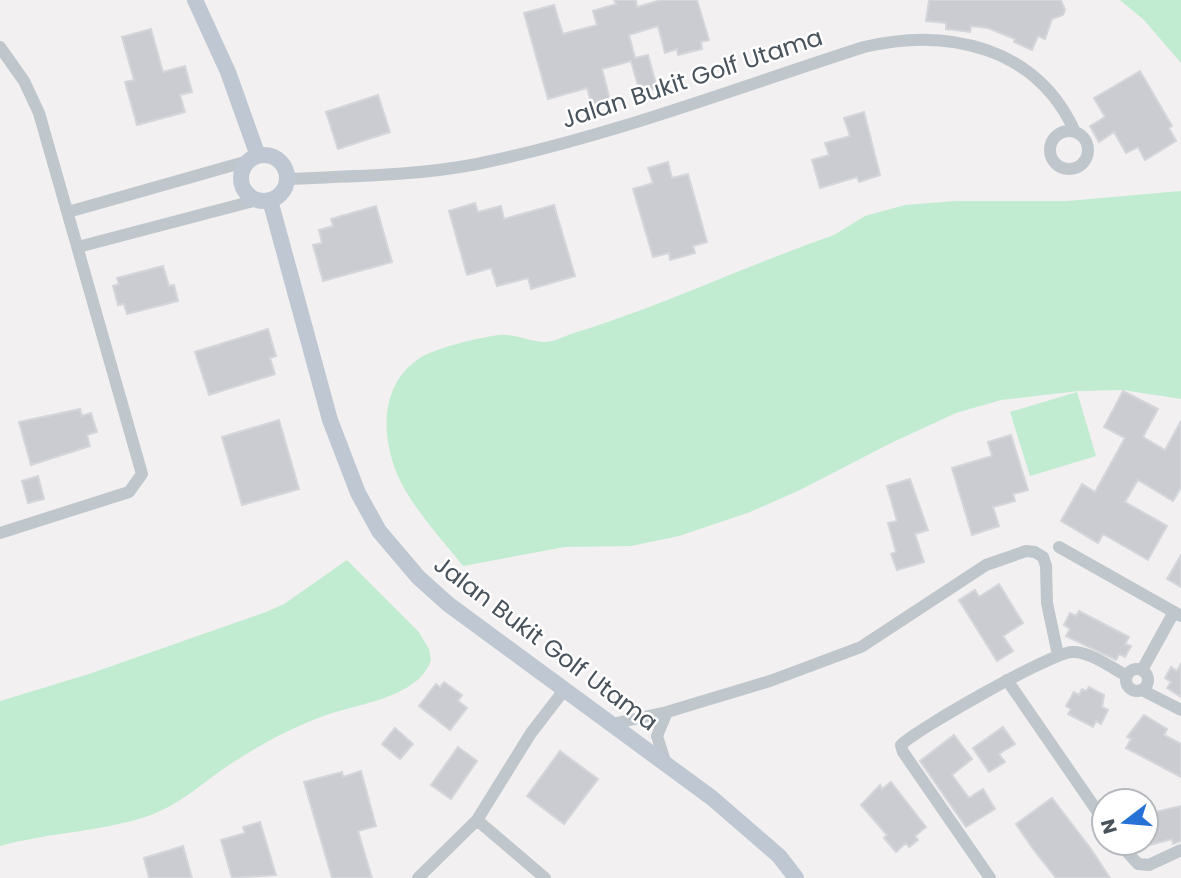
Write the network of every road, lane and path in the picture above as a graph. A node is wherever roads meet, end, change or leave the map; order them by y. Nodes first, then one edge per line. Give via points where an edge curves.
1 (195, 0) edge
2 (0, 47) edge
3 (1075, 132) dead end
4 (253, 158) junction
5 (286, 179) junction
6 (263, 200) junction
7 (68, 212) junction
8 (78, 247) junction
9 (0, 533) edge
10 (1059, 547) dead end
11 (1177, 614) edge
12 (1058, 655) junction
13 (1142, 670) junction
14 (1127, 676) junction
15 (1007, 680) junction
16 (565, 689) junction
17 (1142, 690) junction
18 (1181, 709) edge
19 (667, 712) junction
20 (612, 723) junction
21 (665, 761) junction
22 (1090, 801) edge
23 (477, 820) junction
24 (1181, 850) edge
25 (1132, 857) edge
26 (418, 878) edge
27 (545, 878) edge
28 (796, 878) edge
29 (990, 878) edge

1 - 4 street via 228,72
2 - 7 street via 19,72 39,113
3 - 5 street, Jalan Bukit Golf Utama via 1053,93 1008,59 972,46 900,39 566,143 476,164 423,172
4 - 5 street via 278,160
4 - 6 street via 242,169 242,183 249,195
4 - 7 street
5 - 6 street via 279,194
6 - 8 street
6 - 16 street, Jalan Bukit Golf Utama via 330,420 358,493 379,531 448,604
7 - 8 street
8 - 9 street via 142,474 129,492
10 - 11 street
11 - 13 street
12 - 14 street via 1079,652
12 - 15 street
12 - 19 street via 1046,603 1046,566 1043,557 1026,551 986,565 862,647
13 - 14 street
13 - 17 street via 1148,682
14 - 17 street via 1129,688
15 - 22 street
15 - 29 street via 901,745
16 - 20 street, Jalan Bukit Golf Utama
16 - 23 street via 531,733
17 - 18 street
19 - 20 street
19 - 21 street via 657,736
20 - 21 street, Jalan Bukit Golf Utama
21 - 28 street, Jalan Bukit Golf Utama via 779,856
23 - 26 street
23 - 27 street
24 - 25 street via 1149,865 1138,864

